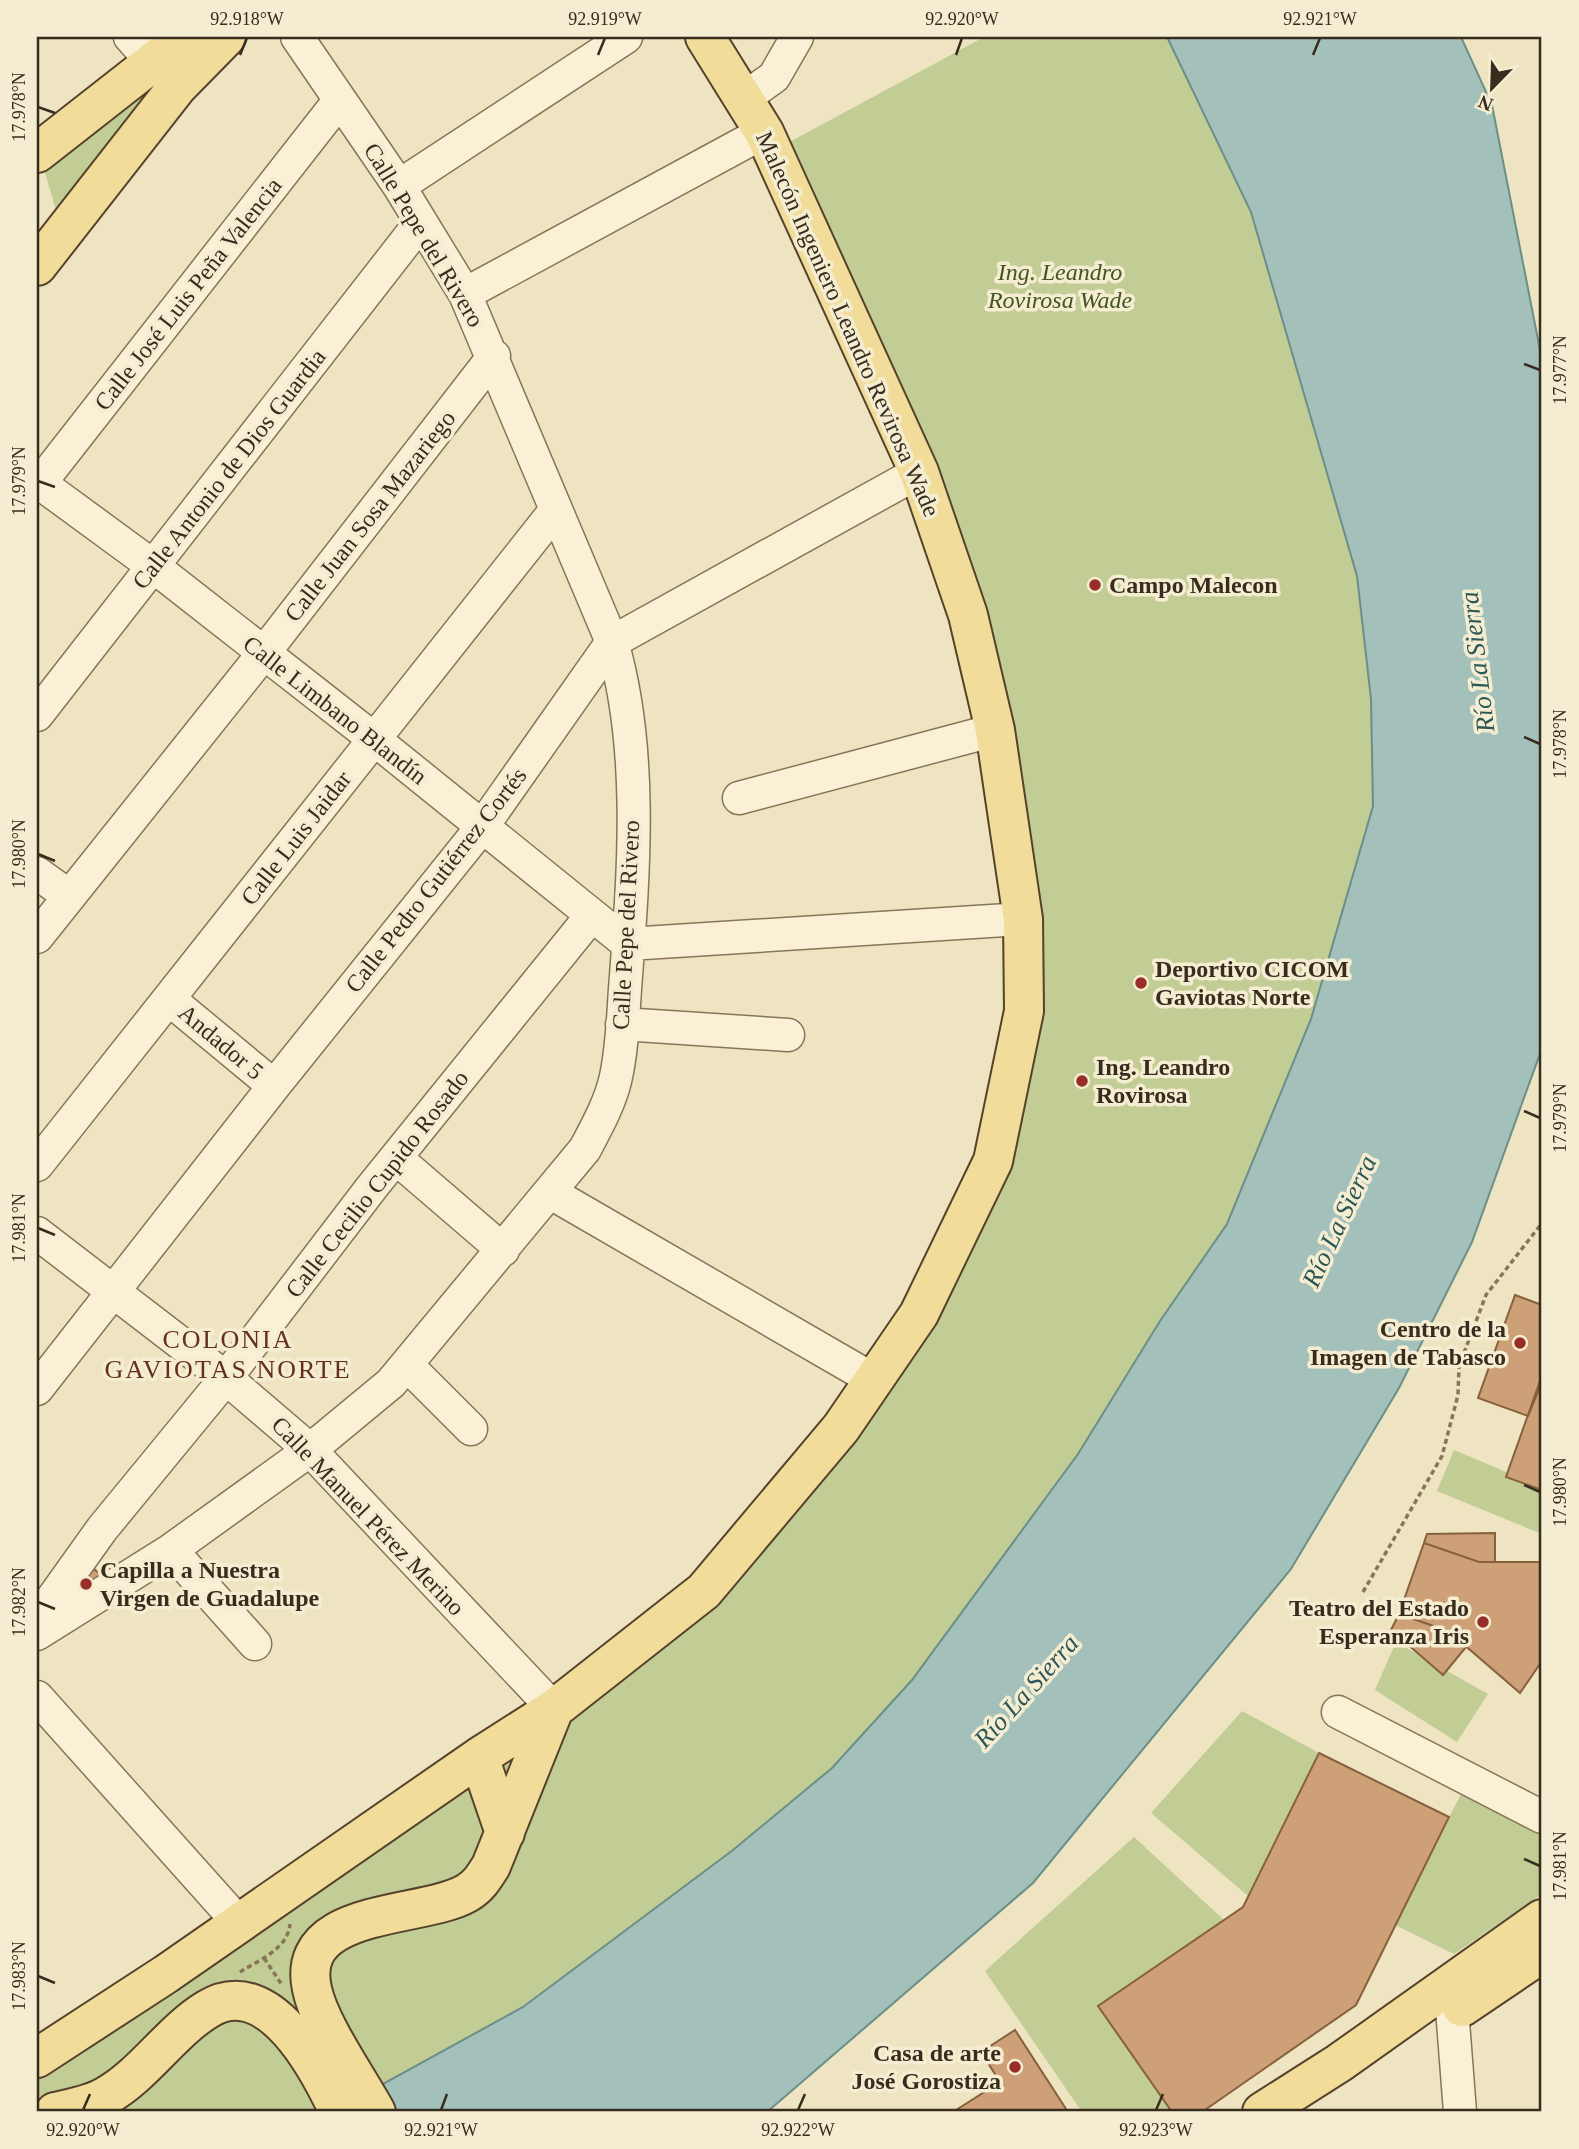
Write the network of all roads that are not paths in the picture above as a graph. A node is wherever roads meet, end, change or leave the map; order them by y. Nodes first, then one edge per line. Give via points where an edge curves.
1 (185, 37) edge
2 (226, 37) edge
3 (297, 37) edge
4 (626, 37) edge
5 (705, 37) edge
6 (797, 37) edge
7 (142, 50) edge
8 (743, 99) junction
9 (339, 101) junction
10 (764, 132) junction
11 (37, 153) edge
12 (399, 186) junction
13 (37, 216) edge
14 (421, 222) junction
15 (40, 262) edge
16 (465, 294) junction
17 (494, 356) junction
18 (919, 472) junction
19 (38, 484) edge
20 (555, 511) junction
21 (153, 566) junction
22 (612, 642) junction
23 (263, 654) junction
24 (37, 715) edge
25 (995, 730) junction
26 (374, 739) junction
27 (739, 798) dead end
28 (482, 827) junction
29 (37, 873) edge
30 (69, 896) junction
31 (592, 915) junction
32 (1023, 919) junction
33 (37, 937) edge
34 (628, 944) junction
35 (169, 999) junction
36 (622, 1024) junction
37 (789, 1035) dead end
38 (274, 1086) junction
39 (396, 1158) junction
40 (37, 1165) edge
41 (551, 1193) junction
42 (37, 1233) edge
43 (503, 1250) junction
44 (113, 1293) junction
45 (408, 1366) junction
46 (226, 1378) junction
47 (874, 1380) junction
48 (37, 1389) edge
49 (471, 1429) dead end
50 (310, 1450) junction
51 (171, 1550) junction
52 (37, 1620) edge
53 (37, 1634) edge
54 (255, 1644) dead end
55 (37, 1698) edge
56 (554, 1709) junction
57 (1338, 1712) dead end
58 (480, 1757) junction
59 (1542, 1817) edge
60 (505, 1833) junction
61 (1542, 1919) edge
62 (239, 1923) junction
63 (1542, 1953) edge
64 (1451, 1998) junction
65 (309, 2028) junction
66 (41, 2056) edge
67 (67, 2109) edge
68 (339, 2112) edge
69 (376, 2112) edge
70 (1262, 2112) edge
71 (1298, 2112) edge
72 (1460, 2112) edge

1 - 7 main road
2 - 15 main road via 177,87
3 - 9 street, Calle Pepe del Rivero
4 - 12 street
5 - 8 main road, Malecón Ingeniero Leandro Revirosa Wade
6 - 8 street via 774,77
7 - 11 main road
8 - 10 main road, Malecón Ingeniero Leandro Revirosa Wade
9 - 12 street, Calle Pepe del Rivero
9 - 19 street, Calle José Luis Peña Valencia
10 - 16 street
10 - 18 main road, Malecón Ingeniero Leandro Revirosa Wade
12 - 14 street, Calle Pepe del Rivero
13 - 15 main road
14 - 16 street, Calle Pepe del Rivero
14 - 21 street, Calle Antonio de Dios Guardia
16 - 17 street, Calle Pepe del Rivero
17 - 20 street, Calle Pepe del Rivero
17 - 23 street, Calle Juan Sosa Mazariego
18 - 22 street, Calle Pedro Gutiérrez Cortés
18 - 25 main road, Malecón Ingeniero Leandro Revirosa Wade via 968,615
19 - 21 street, Calle Limbano Blandín
20 - 22 street, Calle Pepe del Rivero
20 - 26 street, Calle Luis Jaidar
21 - 23 street, Calle Limbano Blandín
21 - 24 street, Calle Antonio de Dios Guardia
22 - 28 street, Calle Pedro Gutiérrez Cortés
22 - 34 street, Calle Pepe del Rivero via 621,672 631,748
23 - 26 street, Calle Limbano Blandín
23 - 30 street, Calle Juan Sosa Mazariego
25 - 27 street
25 - 32 main road, Malecón Ingeniero Leandro Revirosa Wade
26 - 28 street, Calle Limbano Blandín
26 - 35 street, Calle Luis Jaidar
28 - 31 street, Calle Limbano Blandín
28 - 38 street, Calle Pedro Gutiérrez Cortés
29 - 30 street
30 - 33 street, Calle Juan Sosa Mazariego
31 - 34 street, Calle Limbano Blandín
31 - 39 street, Calle Cecilio Cupido Rosado
32 - 34 street
32 - 47 main road, Malecón Ingeniero Leandro Revirosa Wade via 1024,1011 993,1161 919,1314
34 - 36 street, Calle Pepe del Rivero
35 - 38 street, Andador 5
35 - 40 street, Calle Luis Jaidar
36 - 37 street
36 - 41 street, Calle Pepe del Rivero via 614,1085 598,1124
38 - 44 street, Calle Pedro Gutiérrez Cortés
39 - 43 street
39 - 46 street, Calle Cecilio Cupido Rosado
41 - 43 street, Calle Pepe del Rivero
41 - 47 street
42 - 44 street, Calle Manuel Pérez Merino
43 - 45 street, Calle Pepe del Rivero
44 - 46 street, Calle Manuel Pérez Merino
44 - 48 street, Calle Pedro Gutiérrez Cortés
45 - 49 street
45 - 50 street, Calle Pepe del Rivero
46 - 50 street, Calle Manuel Pérez Merino
46 - 52 street, Calle Cecilio Cupido Rosado via 102,1529
47 - 56 main road, Malecón Ingeniero Leandro Revirosa Wade via 841,1428 704,1591
50 - 51 street, Calle Pepe del Rivero
50 - 56 street, Calle Manuel Pérez Merino
51 - 53 street, Calle Pepe del Rivero
51 - 54 street
55 - 62 street
56 - 58 main road, Malecón Ingeniero Leandro Revirosa Wade
56 - 60 main road
57 - 59 street
58 - 60 main road
58 - 62 main road, Malecón Ingeniero Leandro Revirosa Wade
60 - 65 main road via 481,1883 468,1893 335,1931 314,1959
61 - 64 main road
62 - 66 main road, Malecón Ingeniero Leandro Revirosa Wade
63 - 64 main road
64 - 70 main road
64 - 71 main road
64 - 72 street
65 - 67 main road via 282,2021 263,2008 233,2001 220,2004 105,2097
65 - 68 main road
65 - 69 main road
66 - 67 main road

